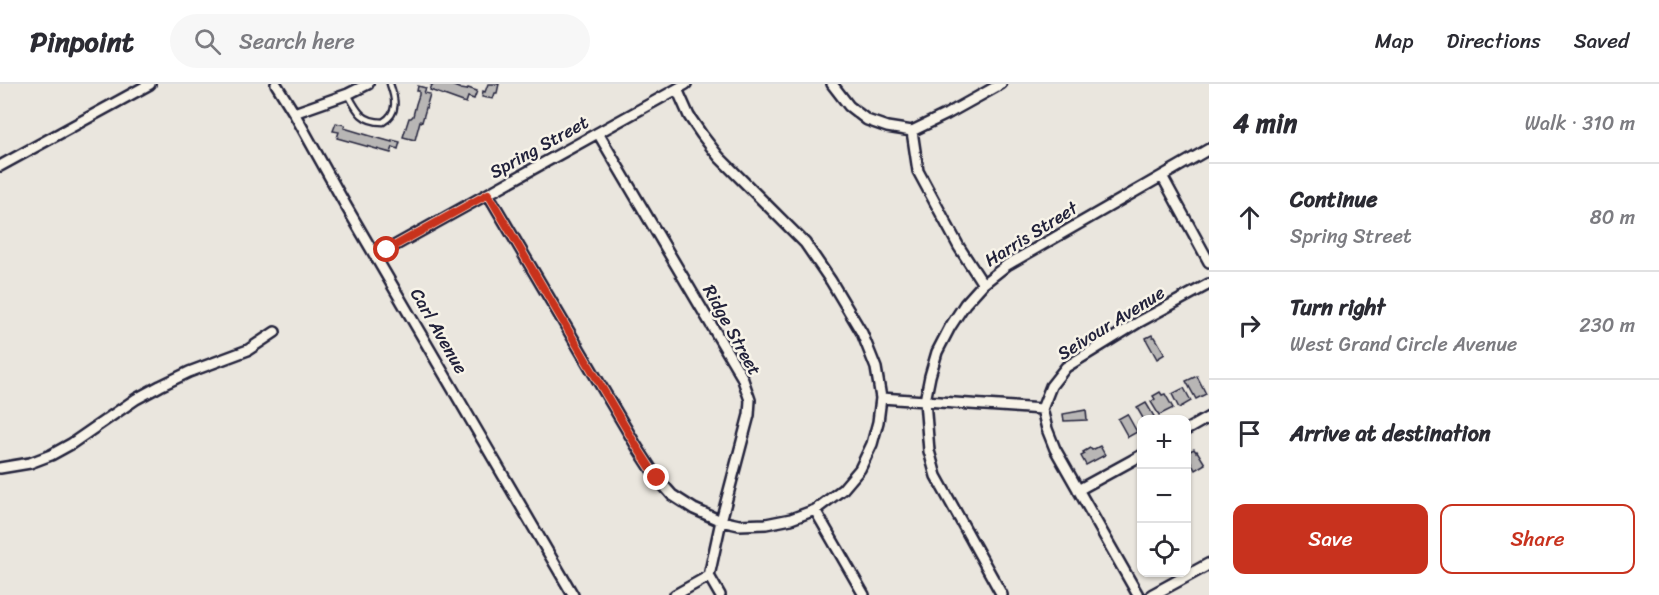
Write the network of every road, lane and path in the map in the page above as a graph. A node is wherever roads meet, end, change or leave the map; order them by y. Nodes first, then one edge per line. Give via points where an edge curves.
1 (150, 84) edge
2 (276, 84) edge
3 (368, 84) edge
4 (390, 84) edge
5 (686, 84) edge
6 (832, 84) edge
7 (1001, 84) edge
8 (677, 89) junction
9 (348, 94) junction
10 (294, 112) junction
11 (912, 131) junction
12 (598, 133) junction
13 (1209, 149) edge
14 (0, 166) edge
15 (1162, 176) junction
16 (488, 194) junction
17 (376, 255) junction
18 (1209, 262) edge
19 (983, 284) junction
20 (1209, 284) edge
21 (275, 332) dead end
22 (881, 398) junction
23 (925, 401) junction
24 (1042, 409) junction
25 (1209, 417) edge
26 (1191, 427) edge
27 (1137, 458) edge
28 (0, 468) edge
29 (1078, 490) junction
30 (815, 510) junction
31 (721, 521) junction
32 (1209, 564) edge
33 (709, 576) junction
34 (573, 595) edge
35 (675, 595) edge
36 (720, 595) edge
37 (864, 595) edge
38 (1002, 595) edge
39 (1138, 595) edge
40 (1152, 595) edge

1 - 14 street
2 - 10 street, Carl Avenue
3 - 9 street
4 - 9 lane via 395,105 393,114 384,122 359,113
5 - 8 street, Spring Street
6 - 11 street via 849,106 867,120
7 - 11 street
8 - 12 street, Spring Street
8 - 22 street via 689,116 719,157 805,243 831,281 862,333 876,368
9 - 10 street
10 - 17 street, Carl Avenue
11 - 19 street via 918,171
12 - 16 street, Spring Street
12 - 31 street, Ridge Street via 742,377 750,400
13 - 15 street, Harris Street
15 - 18 street
15 - 19 street, Harris Street via 1007,265
16 - 17 street, Spring Street
16 - 31 street via 657,478 672,495
17 - 34 street, Carl Avenue
19 - 23 street, Harris Street via 965,303 937,352
20 - 24 street, Seivour Avenue via 1066,367 1051,386
21 - 28 street via 248,350 189,372 144,395 51,455
22 - 23 street
22 - 30 street via 872,444 860,469 843,489
23 - 24 street
23 - 38 street, Harris Street via 929,452 936,477
24 - 29 street via 1055,449
25 - 26 street
27 - 29 street
29 - 39 street
30 - 31 street via 766,524
30 - 37 street
31 - 33 street, Ridge Street
32 - 40 street
33 - 35 street
33 - 36 street

